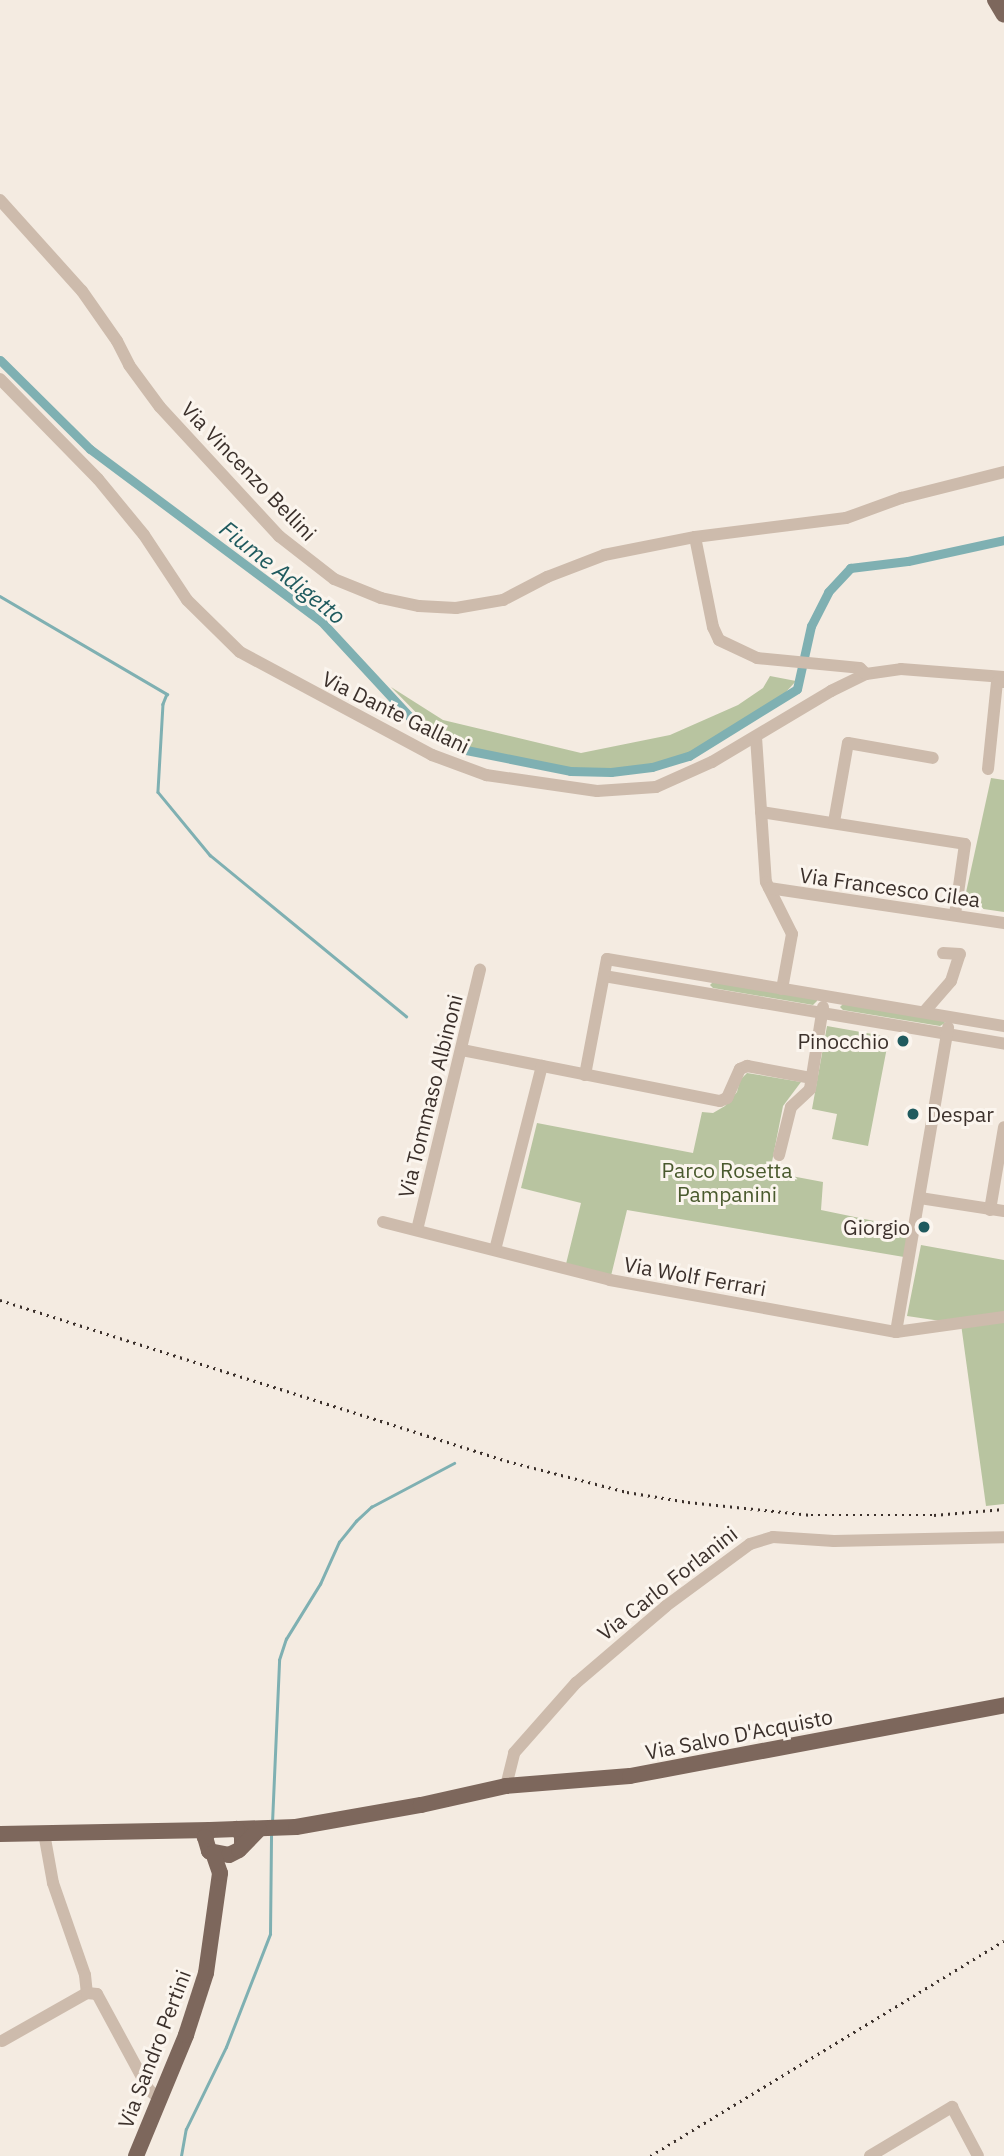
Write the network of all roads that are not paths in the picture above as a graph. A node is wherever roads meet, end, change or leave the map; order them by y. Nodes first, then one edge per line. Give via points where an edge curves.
1 (995, 0) edge
2 (1004, 15) edge
3 (0, 200) edge
4 (0, 379) edge
5 (1004, 472) edge
6 (695, 537) junction
7 (866, 674) junction
8 (1004, 679) edge
9 (756, 737) junction
10 (933, 758) dead end
11 (988, 769) dead end
12 (761, 811) junction
13 (834, 822) junction
14 (769, 888) junction
15 (956, 914) junction
16 (1004, 923) edge
17 (943, 953) dead end
18 (480, 970) dead end
19 (702, 975) junction
20 (604, 976) junction
21 (782, 989) junction
22 (699, 992) junction
23 (827, 996) junction
24 (924, 1012) junction
25 (821, 1013) junction
26 (950, 1017) junction
27 (1004, 1026) edge
28 (947, 1034) junction
29 (1004, 1044) edge
30 (462, 1050) junction
31 (542, 1066) junction
32 (585, 1075) junction
33 (812, 1078) junction
34 (1004, 1127) edge
35 (779, 1155) dead end
36 (920, 1198) junction
37 (990, 1210) junction
38 (1004, 1211) edge
39 (383, 1222) dead end
40 (417, 1230) junction
41 (495, 1250) junction
42 (1004, 1317) edge
43 (896, 1332) junction
44 (1004, 1537) edge
45 (1004, 1705) edge
46 (506, 1786) junction
47 (237, 1829) junction
48 (269, 1829) junction
49 (211, 1830) junction
50 (179, 1832) junction
51 (44, 1833) junction
52 (0, 1834) edge
53 (209, 1850) junction
54 (238, 1850) junction
55 (220, 1874) junction
56 (87, 1993) junction
57 (2, 2041) dead end
58 (160, 2099) junction
59 (136, 2156) edge
60 (870, 2156) edge
61 (978, 2156) edge

1 - 2 main road
3 - 6 street, Via Vincenzo Bellini via 82,291 160,407 279,536 334,579 381,598 456,608 503,600 604,555
4 - 9 street, Via Dante Gallani via 98,479 215,631 285,678 432,755 486,775 597,791 625,790 681,779
5 - 6 street, Via Vincenzo Bellini via 901,498 846,518
6 - 7 street via 719,640 757,658 860,668
7 - 8 street, Via Dante Gallani via 901,669
7 - 9 street, Via Dante Gallani
8 - 11 street via 996,682
9 - 12 street
10 - 13 street via 848,743
12 - 13 street
12 - 14 street
13 - 15 street via 965,844
14 - 15 street, Via Francesco Cilea
14 - 21 street via 792,934
15 - 16 street, Via Francesco Cilea
17 - 24 street via 960,954 951,981
18 - 30 street, Via Tommaso Albinoni
19 - 20 street via 607,960
19 - 21 street
19 - 22 street
20 - 22 street
20 - 32 street
21 - 23 street
22 - 25 street
23 - 24 street
23 - 25 street
24 - 26 street
25 - 28 street
25 - 33 street
26 - 27 street
26 - 28 street
28 - 29 street
28 - 36 street
30 - 31 street
30 - 40 street, Via Tommaso Albinoni
31 - 32 street
31 - 41 street
32 - 33 street via 720,1101 727,1098 740,1069 747,1066
33 - 35 street via 810,1089 791,1107
34 - 37 street
36 - 37 street
36 - 43 street
37 - 38 street
39 - 40 street, Via Wolf Ferrari
40 - 41 street, Via Wolf Ferrari
41 - 43 street, Via Wolf Ferrari via 610,1280
42 - 43 street, Via Wolf Ferrari
44 - 46 street, Via Carlo Forlanini via 834,1541 773,1537 750,1544 666,1606 576,1683 514,1753
45 - 46 main road, Via Salvo D'Acquisto via 629,1776
46 - 48 main road, Via Salvo D'Acquisto via 386,1812
47 - 48 main road
47 - 49 main road
47 - 54 main road via 242,1835
48 - 54 main road
49 - 50 main road
49 - 53 main road via 205,1837
50 - 51 main road
50 - 53 main road
51 - 52 main road
51 - 56 street via 53,1883
53 - 54 main road
53 - 55 main road
54 - 55 main road
55 - 58 main road, Via Sandro Pertini via 206,1973
56 - 57 street
56 - 58 street via 97,1994 102,2001 149,2090
58 - 59 main road, Via Sandro Pertini
60 - 61 street via 952,2107

